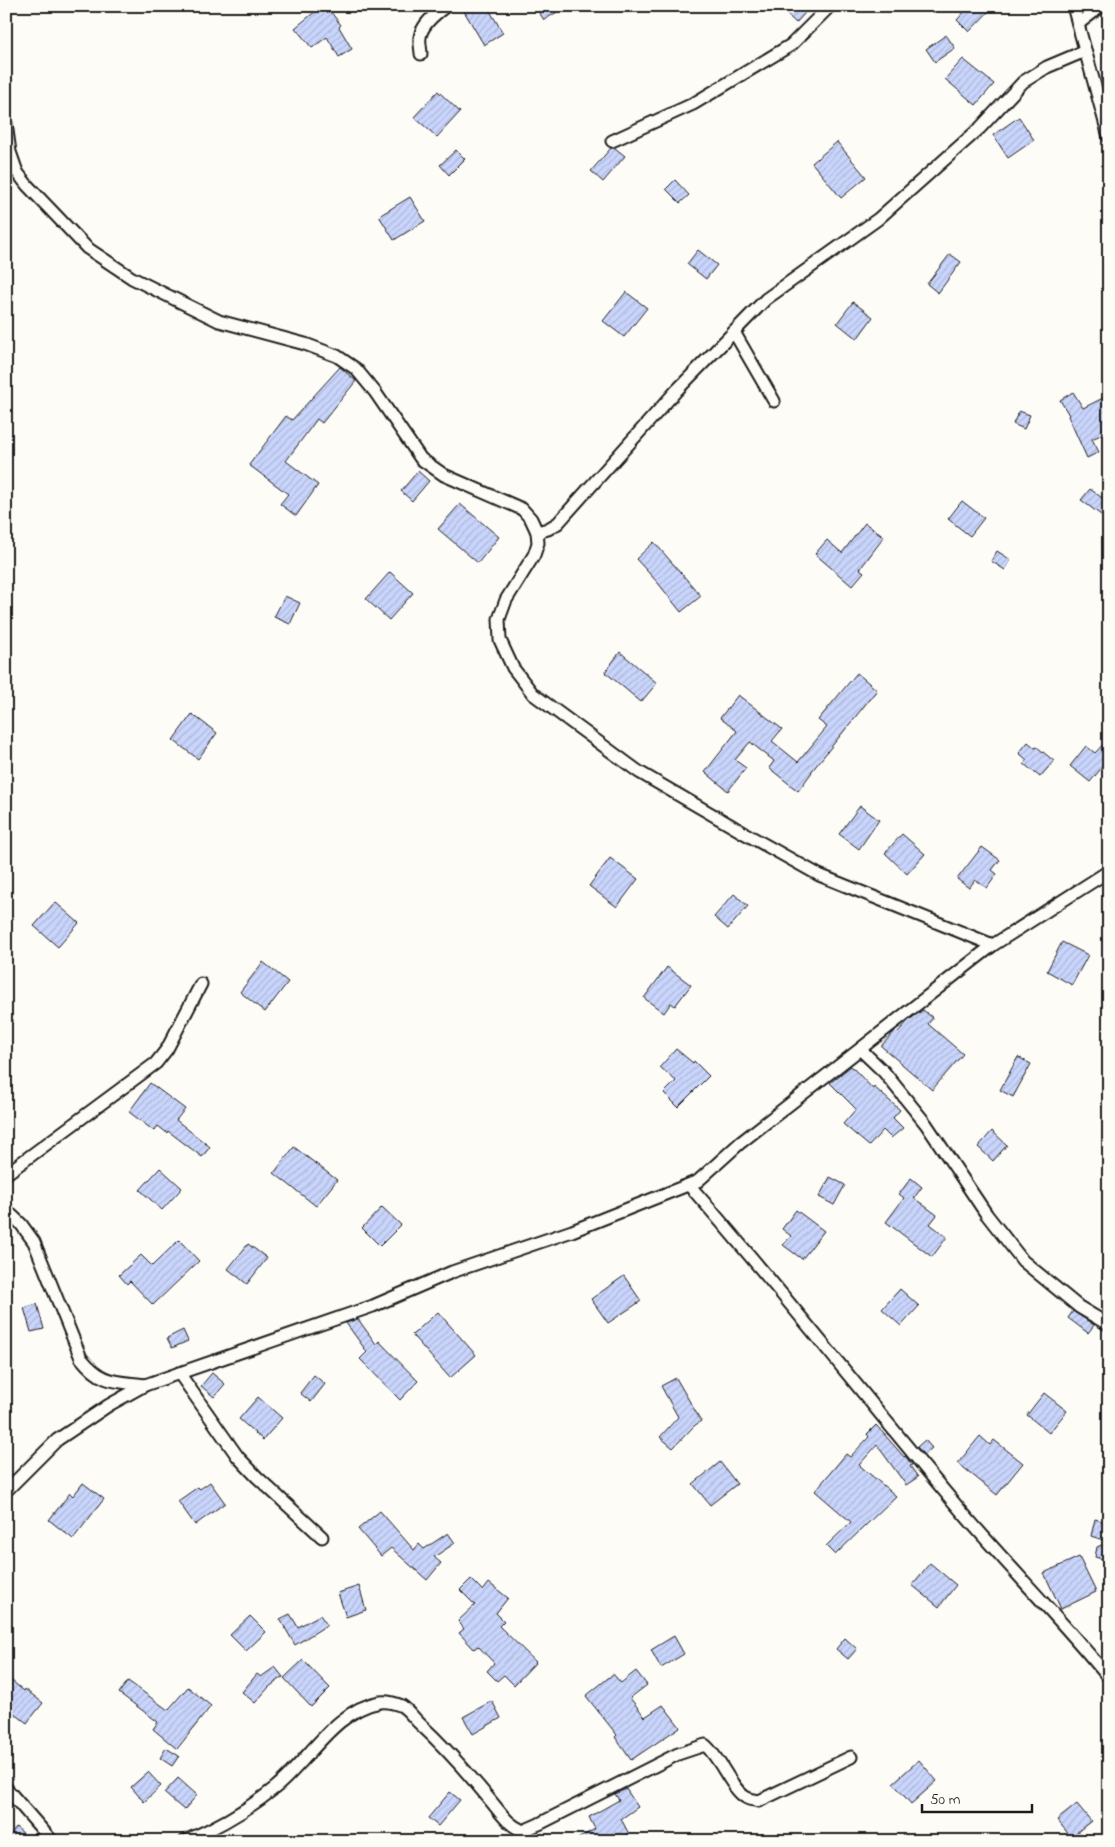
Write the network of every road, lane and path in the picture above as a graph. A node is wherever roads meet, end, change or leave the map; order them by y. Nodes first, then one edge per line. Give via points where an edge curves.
1 (446, 6) edge
2 (830, 6) edge
3 (1073, 6) edge
4 (1101, 6) edge
5 (1078, 24) junction
6 (1085, 51) junction
7 (421, 54) dead end
8 (6, 123) edge
9 (1109, 137) edge
10 (612, 141) dead end
11 (734, 332) junction
12 (774, 401) dead end
13 (538, 532) junction
14 (1109, 871) edge
15 (993, 945) junction
16 (201, 984) dead end
17 (861, 1050) junction
18 (6, 1174) edge
19 (689, 1185) junction
20 (6, 1210) edge
21 (1109, 1325) edge
22 (179, 1373) junction
23 (145, 1385) junction
24 (6, 1491) edge
25 (322, 1537) dead end
26 (1109, 1678) edge
27 (851, 1757) dead end
28 (6, 1788) edge
29 (52, 1841) edge
30 (184, 1841) edge

1 - 7 street via 424,27 420,37
2 - 10 street via 783,50 693,104
3 - 5 street
4 - 5 street
5 - 6 street
6 - 9 street
6 - 11 street via 1047,67 1024,82 972,135 878,219 766,299
8 - 13 street via 17,172 86,248 132,278 220,321 306,344 337,356 356,369 375,392 421,459 444,475 522,509
11 - 12 street
11 - 13 street via 558,522
13 - 15 street via 534,555 506,600 499,620 500,640 512,668 533,694 639,772 819,874
14 - 15 street
15 - 17 street
16 - 18 street via 167,1049 156,1063
17 - 19 street
17 - 21 street via 920,1116 987,1214 1023,1260 1079,1308
19 - 22 street via 572,1231 452,1272 373,1306
19 - 26 street via 783,1294 956,1506
20 - 23 street via 34,1242 81,1358 92,1371 107,1380
22 - 23 street
22 - 25 street via 238,1457
23 - 24 street via 57,1440
27 - 30 street via 759,1801 746,1797 711,1749 705,1745 697,1746 523,1831 504,1819 430,1732 403,1707 387,1701 367,1704 350,1714 277,1786 239,1815
28 - 29 street

